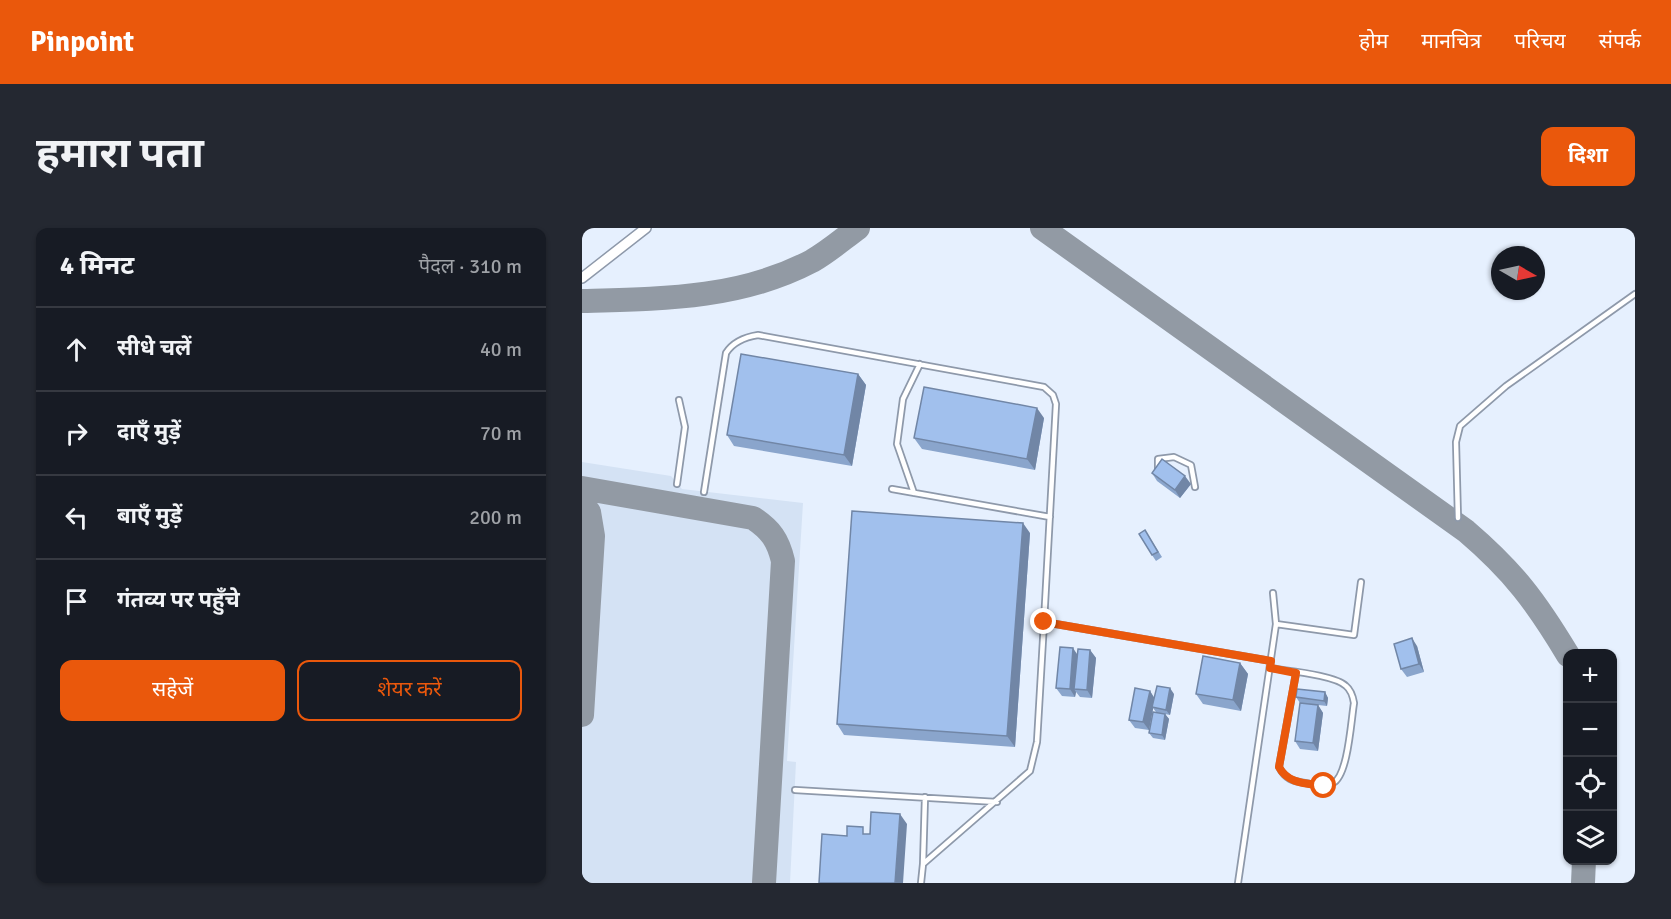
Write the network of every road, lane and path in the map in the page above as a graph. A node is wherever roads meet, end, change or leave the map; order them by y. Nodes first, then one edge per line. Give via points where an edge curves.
1 (646, 228) edge
2 (582, 278) edge
3 (1635, 294) edge
4 (920, 364) junction
5 (679, 400) dead end
6 (1161, 476) edge
7 (677, 484) dead end
8 (1195, 487) dead end
9 (892, 489) dead end
10 (704, 492) dead end
11 (914, 493) junction
12 (1050, 517) junction
13 (1458, 518) dead end
14 (1362, 582) dead end
15 (1273, 593) dead end
16 (1044, 622) junction
17 (1276, 624) junction
18 (1271, 661) junction
19 (1270, 668) junction
20 (1296, 673) junction
21 (795, 790) dead end
22 (925, 797) junction
23 (997, 802) junction
24 (923, 864) junction
25 (921, 883) edge
26 (1238, 883) edge

1 - 2 street
3 - 13 lane via 1506,386 1460,426 1456,442
4 - 10 lane via 758,336 731,346 726,353
4 - 11 lane via 903,399 897,444
4 - 12 lane via 1044,387 1053,394 1056,414
5 - 7 lane via 685,427
6 - 8 lane via 1156,468 1158,459 1174,457 1191,465
9 - 11 lane
11 - 12 lane
12 - 16 lane
14 - 17 lane via 1354,635
15 - 17 lane
16 - 18 lane
16 - 23 lane via 1035,759 1026,777
17 - 18 lane
18 - 19 lane
19 - 20 lane
19 - 26 lane
20 - 20 lane via 1335,680 1346,685 1352,696 1342,773 1335,783 1324,786 1292,781 1279,767
21 - 22 lane
22 - 23 lane
22 - 24 lane
23 - 24 lane
24 - 25 lane

